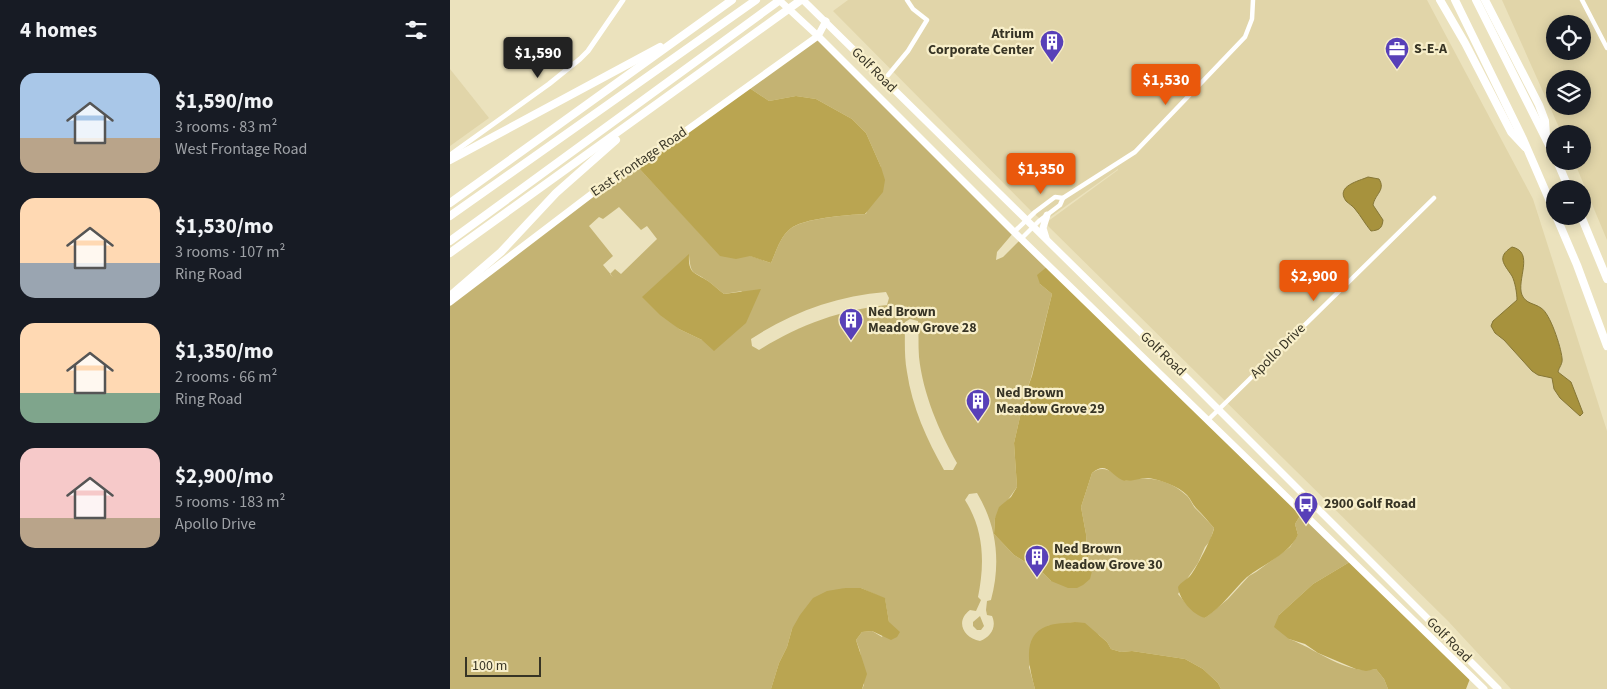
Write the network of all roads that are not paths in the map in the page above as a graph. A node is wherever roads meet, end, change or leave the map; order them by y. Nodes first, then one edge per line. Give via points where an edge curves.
1 (623, 0) edge
2 (732, 0) edge
3 (780, 0) edge
4 (802, 0) edge
5 (907, 0) edge
6 (1253, 0) edge
7 (1440, 0) edge
8 (1455, 0) edge
9 (1476, 0) edge
10 (1486, 0) edge
11 (1582, 0) edge
12 (755, 1) edge
13 (826, 21) junction
14 (692, 29) junction
15 (818, 36) junction
16 (1607, 48) edge
17 (884, 80) junction
18 (645, 114) junction
19 (1546, 130) edge
20 (1546, 137) edge
21 (1530, 152) junction
22 (450, 156) edge
23 (450, 160) edge
24 (1546, 191) edge
25 (1063, 198) junction
26 (1434, 198) dead end
27 (450, 203) edge
28 (1047, 215) junction
29 (450, 216) edge
30 (1027, 220) junction
31 (1560, 225) edge
32 (1585, 225) edge
33 (1034, 227) junction
34 (1014, 232) junction
35 (1046, 239) junction
36 (1021, 240) junction
37 (450, 241) edge
38 (450, 253) edge
39 (1607, 279) edge
40 (450, 296) edge
41 (450, 302) edge
42 (1607, 346) edge
43 (1219, 410) junction
44 (1208, 420) junction
45 (1484, 689) edge
46 (1498, 689) edge

1 - 22 street via 580,58
2 - 14 highway
3 - 15 main road, Golf Road
3 - 37 highway
4 - 13 main road, Golf Road
4 - 18 highway
5 - 17 street via 927,20 908,51
6 - 25 street via 1252,20 1245,37 1136,152
7 - 21 highway via 1511,132
8 - 21 highway
9 - 20 highway
10 - 19 highway via 1545,120
11 - 16 street
12 - 29 highway
13 - 15 main road, East Frontage Road
13 - 17 main road, Golf Road
14 - 23 highway
14 - 27 highway
15 - 34 main road, Golf Road
15 - 41 main road, East Frontage Road via 680,135 606,183
17 - 30 main road, Golf Road
18 - 38 highway
18 - 40 highway via 556,192 501,252
21 - 24 highway
25 - 28 street via 1060,205
25 - 30 street via 1055,197
26 - 43 street, Apollo Drive
28 - 33 street
28 - 35 main road via 1043,228
30 - 33 main road, Golf Road
30 - 34 street
31 - 42 highway
32 - 39 highway
33 - 35 main road, Golf Road
33 - 36 street
34 - 36 main road, Golf Road
35 - 43 main road, Golf Road
36 - 44 main road, Golf Road
43 - 44 street, Apollo Drive
43 - 46 main road, Golf Road
44 - 45 main road, Golf Road

